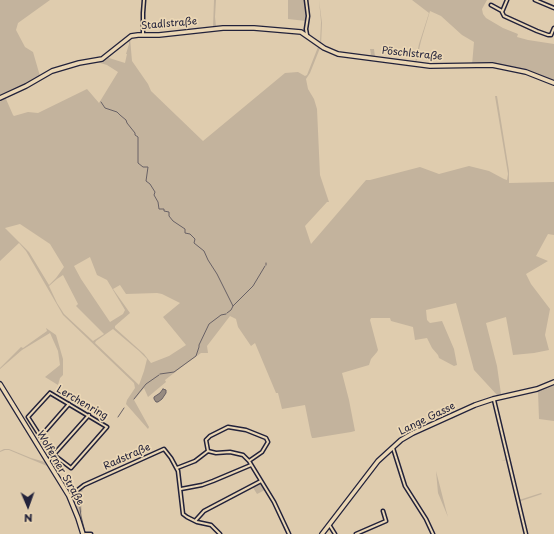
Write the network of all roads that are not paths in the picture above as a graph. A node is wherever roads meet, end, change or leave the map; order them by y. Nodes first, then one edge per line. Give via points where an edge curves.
1 (144, 0) edge
2 (306, 0) edge
3 (507, 0) edge
4 (535, 0) edge
5 (491, 5) dead end
6 (554, 8) edge
7 (502, 11) junction
8 (554, 28) edge
9 (306, 29) junction
10 (301, 32) junction
11 (143, 35) junction
12 (307, 35) junction
13 (554, 83) edge
14 (0, 98) edge
15 (554, 382) edge
16 (0, 384) edge
17 (493, 399) junction
18 (69, 404) junction
19 (89, 415) junction
20 (40, 436) junction
21 (393, 446) junction
22 (208, 451) junction
23 (54, 455) junction
24 (249, 461) junction
25 (47, 462) junction
26 (251, 465) junction
27 (177, 468) junction
28 (260, 481) junction
29 (181, 489) junction
30 (68, 496) junction
31 (383, 511) dead end
32 (195, 521) junction
33 (329, 525) junction
34 (84, 534) edge
35 (91, 534) edge
36 (220, 534) edge
37 (289, 534) edge
38 (322, 534) edge
39 (335, 534) edge
40 (356, 534) edge
41 (433, 534) edge
42 (526, 534) edge

1 - 11 street
2 - 9 street
3 - 7 street
4 - 6 street
5 - 7 street
7 - 8 street via 504,16 537,31 551,35
9 - 10 street
9 - 12 street
10 - 11 street, Stadlstraße via 223,28
10 - 12 street, Stadlstraße
11 - 14 street, Stadlstraße via 129,37 102,59 52,71
12 - 13 street, Pöschlstraße via 324,48 338,54 430,66 492,65 526,72
15 - 17 street, Lange Gasse via 537,389
16 - 25 street, Wolferner Straße
17 - 21 street, Lange Gasse via 469,407 413,433
17 - 42 street
18 - 19 street, Lerchenring
18 - 20 street
18 - 20 street, Lerchenring via 50,393 29,416
19 - 23 street
19 - 23 street, Lerchenring via 107,427 72,467
20 - 23 street, Lerchenring
21 - 33 street, Lange Gasse via 378,461
21 - 41 street via 405,486
22 - 24 street via 239,454
22 - 24 street via 206,440 210,436 228,427 246,430 266,438 268,442 262,452
22 - 27 street via 195,461
23 - 25 street
24 - 26 street
25 - 30 street, Wolferner Straße
26 - 28 street
26 - 29 street via 202,485
27 - 29 street, Radstraße
27 - 30 street, Radstraße via 164,449 84,485
28 - 32 street via 204,511
28 - 37 street via 274,502
29 - 32 street, Radstraße via 183,514
30 - 34 street, Wolferner Straße
31 - 40 street via 386,521
32 - 36 street, Radstraße via 209,525
33 - 38 street, Lange Gasse
33 - 39 street
34 - 35 street

